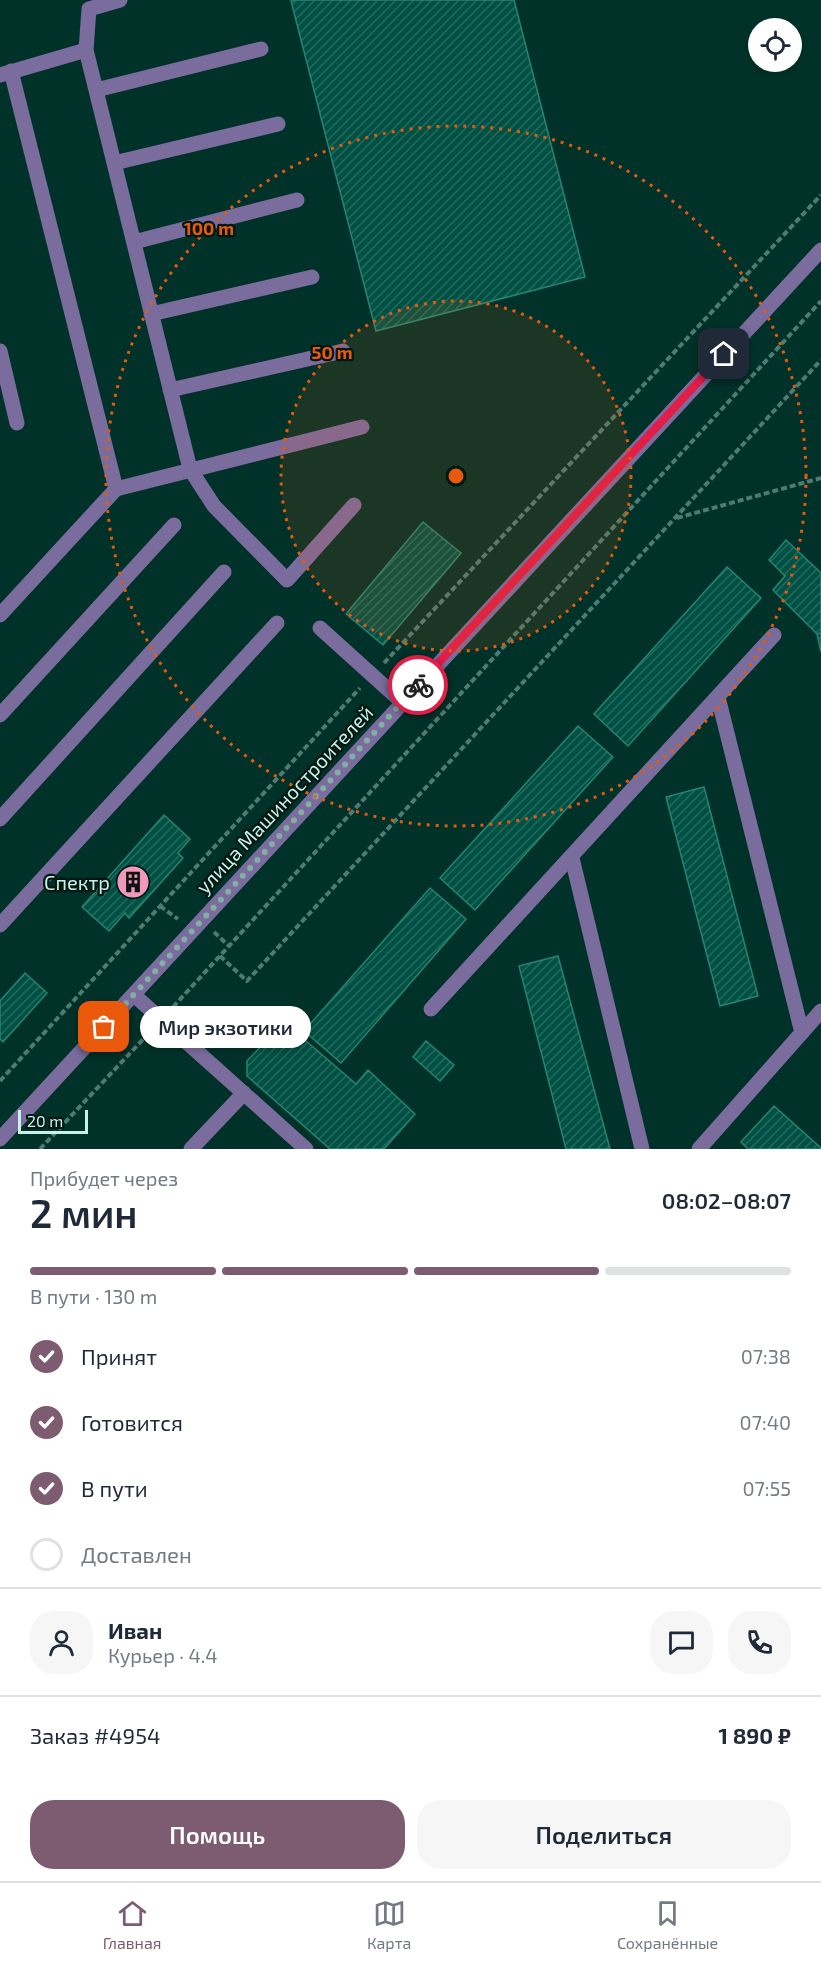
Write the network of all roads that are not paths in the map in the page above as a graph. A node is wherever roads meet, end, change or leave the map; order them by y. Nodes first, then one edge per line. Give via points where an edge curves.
1 (120, 0) edge
2 (261, 49) dead end
3 (86, 50) junction
4 (5, 73) edge
5 (96, 90) junction
6 (278, 124) dead end
7 (114, 163) junction
8 (297, 200) dead end
9 (134, 242) junction
10 (821, 250) edge
11 (312, 277) dead end
12 (151, 314) junction
13 (0, 351) edge
14 (343, 351) dead end
15 (170, 390) junction
16 (17, 423) dead end
17 (362, 427) dead end
18 (190, 469) junction
19 (116, 489) junction
20 (354, 505) dead end
21 (174, 525) dead end
22 (224, 572) dead end
23 (0, 615) edge
24 (277, 623) dead end
25 (320, 628) dead end
26 (774, 635) dead end
27 (718, 697) junction
28 (402, 702) junction
29 (0, 716) edge
30 (0, 819) edge
31 (572, 858) junction
32 (0, 925) edge
33 (134, 995) junction
34 (431, 1009) dead end
35 (821, 1011) edge
36 (802, 1033) junction
37 (244, 1093) junction
38 (0, 1140) edge
39 (191, 1149) edge
40 (306, 1149) edge
41 (642, 1149) edge
42 (699, 1149) edge

1 - 3 street via 89,9
2 - 5 street
3 - 4 street
3 - 5 street
4 - 19 street
5 - 7 street
6 - 7 street
7 - 9 street
8 - 9 street
9 - 12 street
10 - 28 street, улица Машиностроителей
11 - 12 street
12 - 15 street
13 - 16 street
14 - 15 street
15 - 18 street
17 - 18 street
18 - 19 street
18 - 20 street via 214,506 287,580
19 - 23 street
21 - 29 street
22 - 30 street
24 - 32 street
25 - 28 street
26 - 27 street
27 - 31 street
27 - 36 street
28 - 33 street, улица Машиностроителей
31 - 34 street
31 - 41 street
33 - 37 street
33 - 38 street, улица Машиностроителей
35 - 36 street
36 - 42 street
37 - 39 street
37 - 40 street

